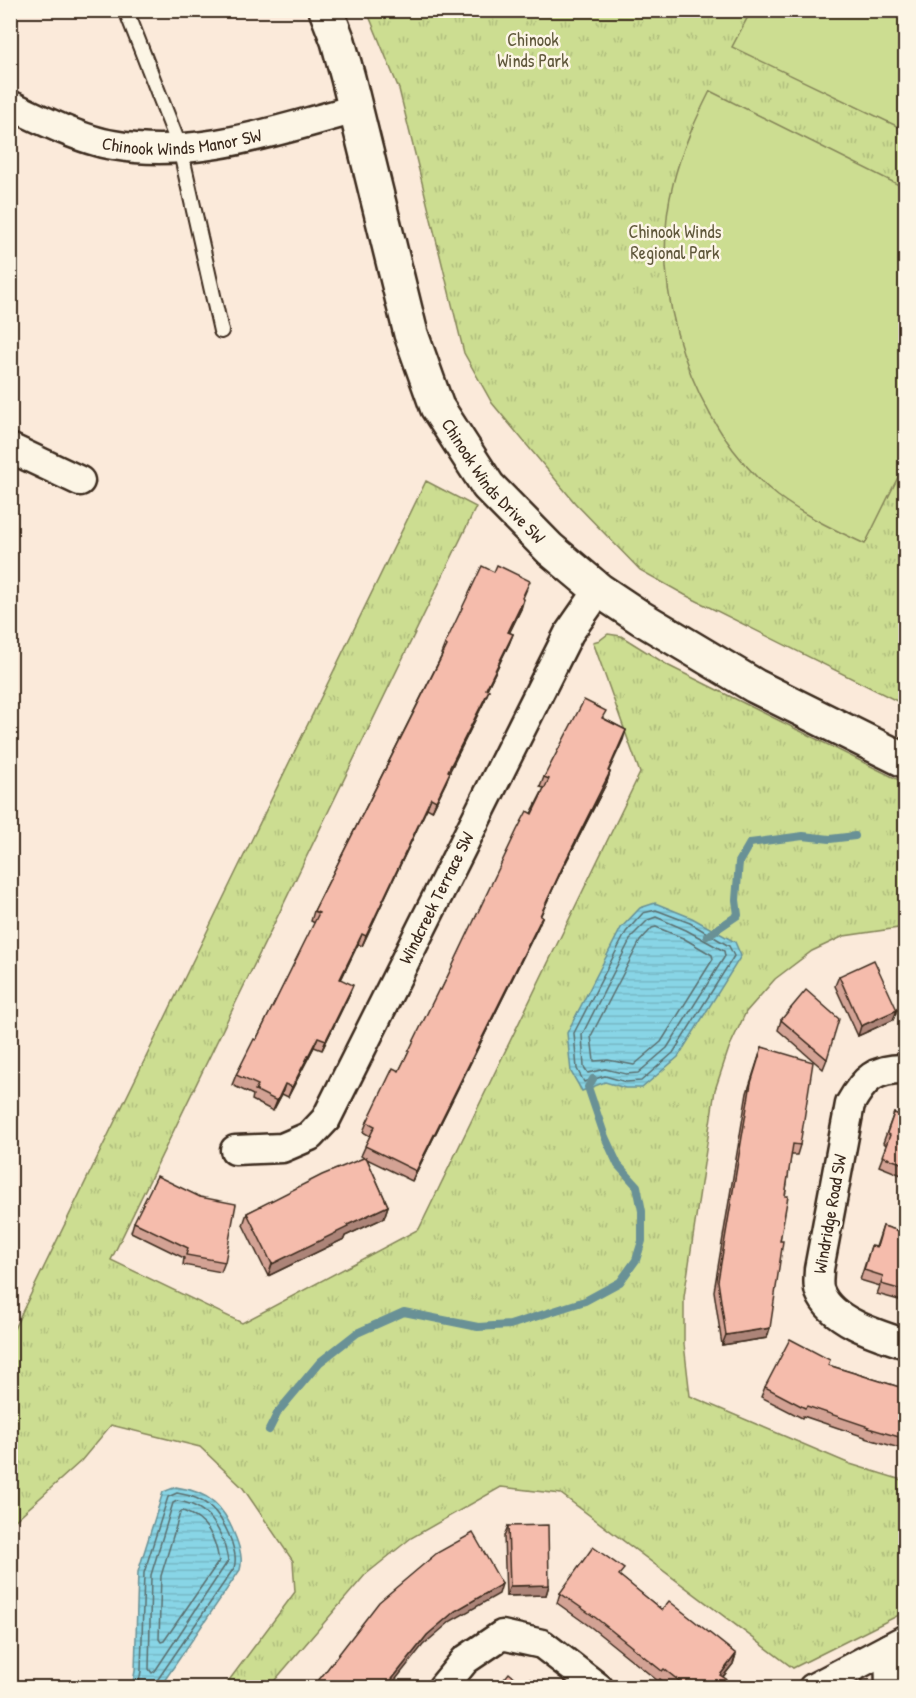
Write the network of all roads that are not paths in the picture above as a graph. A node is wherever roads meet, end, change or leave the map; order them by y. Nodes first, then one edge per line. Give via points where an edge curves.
1 (126, 10) edge
2 (326, 10) edge
3 (10, 105) edge
4 (356, 109) junction
5 (180, 148) junction
6 (220, 331) dead end
7 (10, 448) edge
8 (80, 482) dead end
9 (599, 590) junction
10 (906, 761) edge
11 (906, 1069) edge
12 (235, 1150) dead end
13 (906, 1344) edge
14 (900, 1650) edge
15 (442, 1688) edge
16 (599, 1688) edge
17 (813, 1688) edge
18 (890, 1688) edge

1 - 5 lane
2 - 4 street, Chinook Winds Drive SW
3 - 5 street, Chinook Winds Manor SW via 111,145
4 - 5 street, Chinook Winds Manor SW via 243,139
4 - 9 street, Chinook Winds Drive SW via 411,334 437,407 488,486 550,549
5 - 6 lane
7 - 8 street
9 - 10 street, Chinook Winds Drive SW via 755,686
9 - 12 street, Windcreek Terrace SW via 568,633 326,1119 310,1136 282,1148
11 - 13 street, Windridge Road SW via 883,1069 861,1084 850,1104 819,1269 819,1290 828,1306 855,1325
14 - 17 street
14 - 18 street
15 - 16 street via 465,1660 502,1635 542,1644

